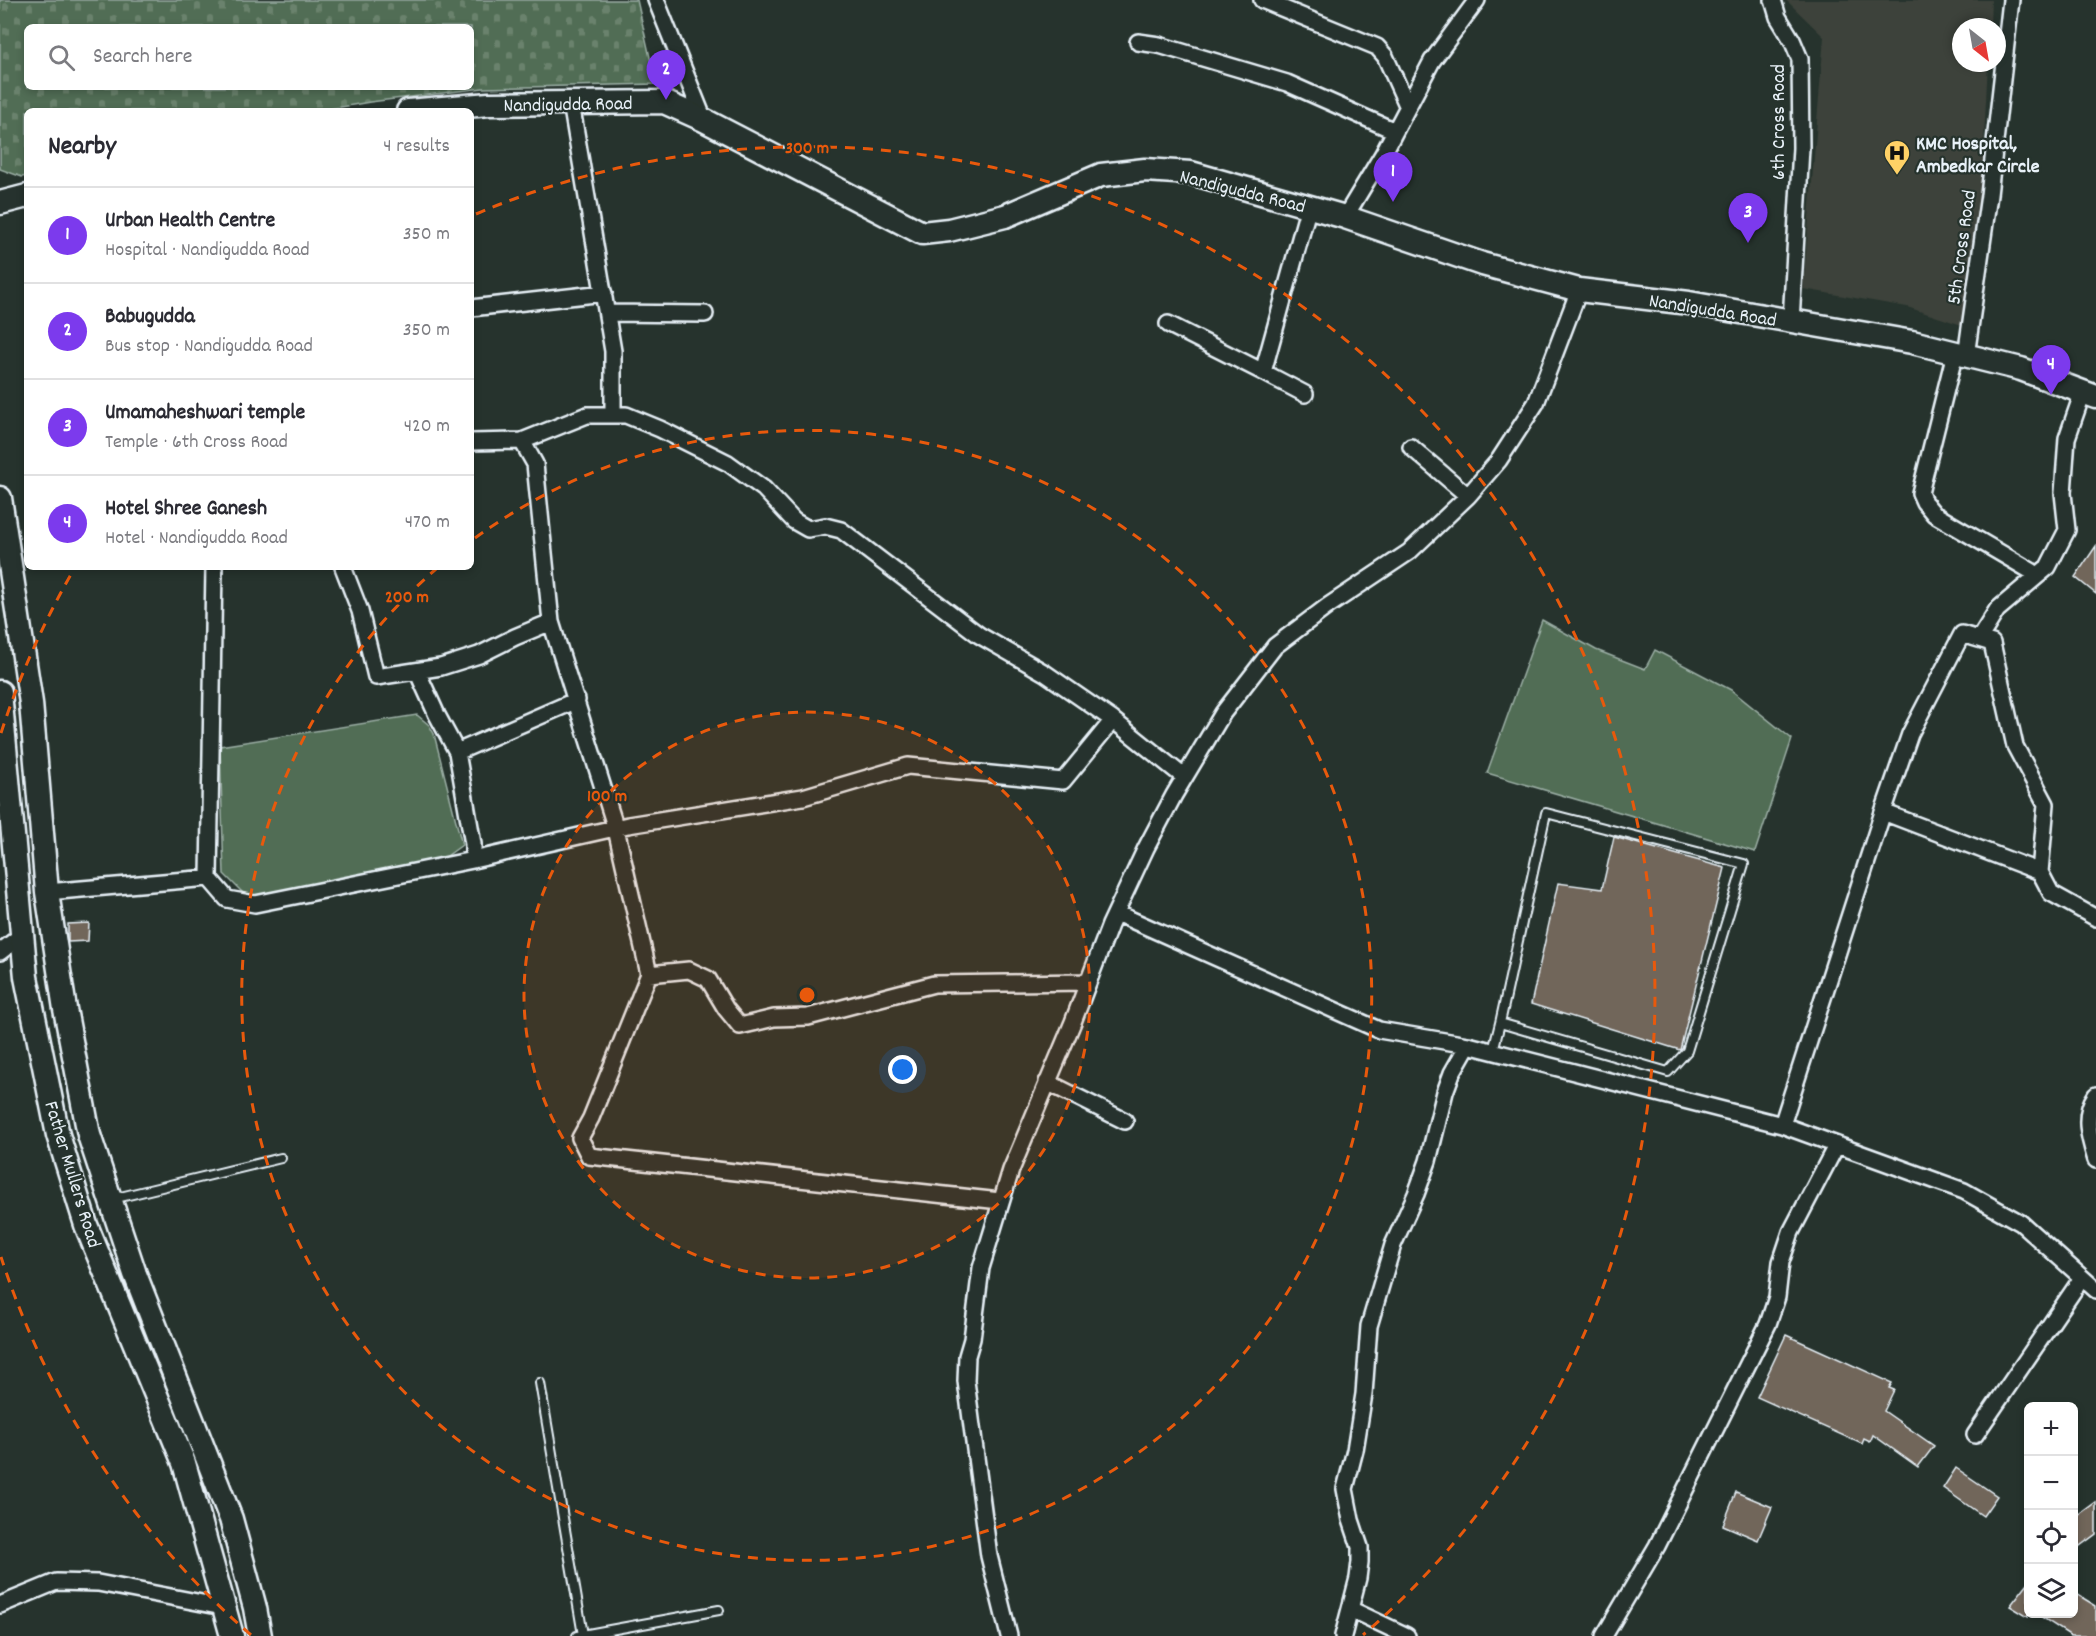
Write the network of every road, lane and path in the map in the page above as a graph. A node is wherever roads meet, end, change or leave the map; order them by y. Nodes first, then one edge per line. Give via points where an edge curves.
1 (656, 0) edge
2 (1262, 0) edge
3 (1477, 0) edge
4 (1773, 0) edge
5 (2011, 0) edge
6 (1137, 42) dead end
7 (571, 103) junction
8 (1407, 105) junction
9 (443, 108) edge
10 (704, 120) junction
11 (1395, 131) junction
12 (24, 197) edge
13 (0, 203) edge
14 (1309, 206) junction
15 (1345, 217) junction
16 (1579, 290) junction
17 (604, 293) junction
18 (474, 308) edge
19 (607, 313) junction
20 (705, 314) dead end
21 (1791, 321) junction
22 (1168, 324) dead end
23 (1961, 354) junction
24 (1263, 372) junction
25 (1305, 394) dead end
26 (2090, 394) edge
27 (613, 415) junction
28 (522, 441) junction
29 (474, 442) edge
30 (1411, 447) dead end
31 (1468, 496) junction
32 (0, 498) edge
33 (214, 570) edge
34 (345, 570) edge
35 (2038, 575) junction
36 (551, 622) junction
37 (1979, 639) junction
38 (417, 671) junction
39 (0, 692) edge
40 (577, 700) junction
41 (1113, 720) junction
42 (457, 752) junction
43 (1184, 777) junction
44 (1883, 812) junction
45 (616, 829) junction
46 (473, 860) junction
47 (2040, 872) junction
48 (210, 878) junction
49 (47, 892) junction
50 (1116, 913) junction
51 (2096, 918) edge
52 (22, 935) junction
53 (0, 952) edge
54 (649, 974) junction
55 (1088, 982) junction
56 (1500, 1023) junction
57 (1468, 1044) junction
58 (1493, 1051) junction
59 (1047, 1082) junction
60 (2096, 1095) edge
61 (1125, 1121) dead end
62 (1782, 1125) junction
63 (1836, 1146) junction
64 (281, 1158) dead end
65 (2096, 1160) edge
66 (110, 1199) junction
67 (1000, 1201) junction
68 (2082, 1278) junction
69 (2096, 1290) edge
70 (540, 1383) dead end
71 (1975, 1434) dead end
72 (0, 1605) edge
73 (223, 1607) junction
74 (1350, 1609) junction
75 (719, 1610) dead end
76 (232, 1636) edge
77 (260, 1636) edge
78 (580, 1636) edge
79 (1009, 1636) edge
80 (1343, 1636) edge
81 (1407, 1636) edge
82 (1604, 1636) edge

1 - 10 street
2 - 8 street via 1377,47
3 - 8 street via 1432,61
4 - 21 street, 6th Cross Road via 1800,59 1801,148
5 - 23 street, 5th Cross Road via 1989,195
6 - 11 street via 1287,83
7 - 9 main road, Nandigudda Road
7 - 10 main road, Nandigudda Road via 664,102
7 - 17 street
8 - 11 street
10 - 14 main road, Nandigudda Road via 922,233 1005,216 1101,176 1145,170 1191,173
11 - 15 street
12 - 13 main road
14 - 15 main road, Nandigudda Road
14 - 24 street
15 - 16 main road, Nandigudda Road via 1482,264
16 - 21 main road, Nandigudda Road via 1689,303
16 - 31 street via 1536,403 1499,460
17 - 18 street
17 - 19 street
19 - 20 street
19 - 27 street via 613,351
21 - 23 main road, Nandigudda Road
22 - 24 street
23 - 26 main road, Nandigudda Road via 2021,369
23 - 35 street, 5th Cross Road via 1920,493 1934,514
24 - 25 street
26 - 35 street via 2067,438 2063,493 2067,530 2048,567
27 - 28 street via 587,415
27 - 41 street via 626,415 660,429 728,463 764,489 808,530 825,526 841,530 979,635 1045,673
28 - 29 street
28 - 36 street via 535,464
30 - 31 street
31 - 43 street via 1409,552 1275,646 1223,713
32 - 49 main road via 31,703
33 - 48 street
34 - 38 street via 376,677
35 - 37 street via 1996,610
36 - 38 street via 479,655
36 - 40 street
37 - 44 street via 1962,634 1910,734
37 - 47 street via 1992,643 2015,746 2046,804
38 - 42 street
39 - 52 main road, Father Mullers Road
40 - 42 street
40 - 45 street
41 - 43 street
41 - 45 street via 1063,781 908,766 803,797
42 - 46 street
43 - 50 street
44 - 47 street
44 - 62 street
45 - 46 street
45 - 54 street
46 - 48 street via 255,904 227,899
47 - 51 street via 2051,893
48 - 49 street
49 - 66 main road via 89,1136
50 - 55 street
50 - 57 street via 1379,1030
52 - 53 street
52 - 73 main road, Father Mullers Road via 26,977 58,1135 86,1225 184,1463
54 - 55 street via 689,970 708,979 740,1026 774,1018 808,1017 934,984
54 - 67 street via 580,1138 589,1156
55 - 59 street
56 - 56 lane via 1668,1072 1687,1051 1744,864 1546,813
56 - 58 lane
57 - 58 street
57 - 74 street via 1449,1082 1428,1161 1393,1245 1369,1326 1362,1405 1345,1489 1360,1546 1358,1578
58 - 62 street
59 - 61 street
59 - 67 street
60 - 65 street via 2086,1119
62 - 63 street
63 - 68 street via 1964,1191 2021,1223
63 - 82 street via 1791,1232 1768,1324 1657,1546
64 - 66 lane
66 - 77 main road via 135,1274 231,1519
67 - 79 street via 981,1268 966,1373 989,1556
68 - 69 street
68 - 71 street
70 - 78 lane
72 - 73 street via 56,1582 98,1583
73 - 76 main road, Father Mullers Road
74 - 80 street
74 - 81 street
75 - 78 lane

